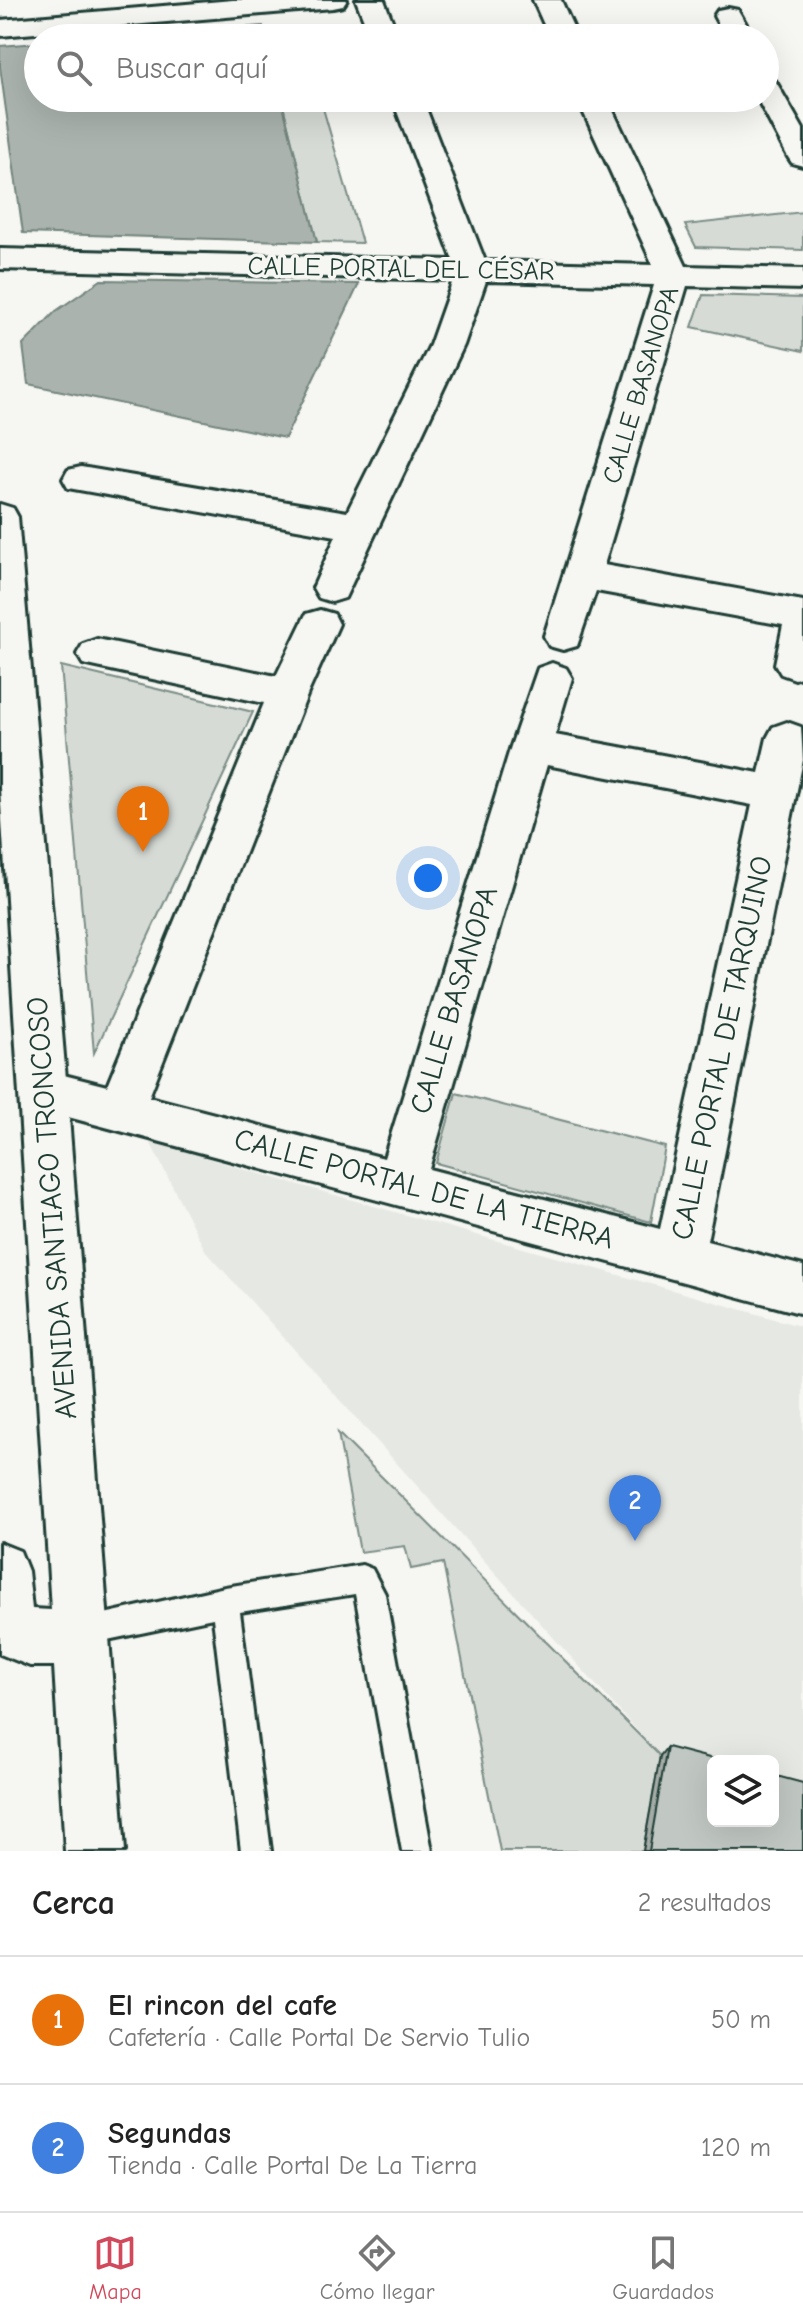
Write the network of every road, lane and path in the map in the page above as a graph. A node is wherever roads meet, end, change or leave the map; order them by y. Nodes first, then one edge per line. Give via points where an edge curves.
1 (333, 0) edge
2 (370, 0) edge
3 (547, 0) edge
4 (190, 6) edge
5 (35, 24) edge
6 (379, 24) edge
7 (558, 24) edge
8 (24, 25) edge
9 (0, 28) edge
10 (412, 112) edge
11 (598, 112) edge
12 (779, 112) edge
13 (803, 157) edge
14 (0, 259) edge
15 (473, 271) junction
16 (674, 275) junction
17 (803, 279) edge
18 (81, 479) dead end
19 (0, 517) edge
20 (358, 527) junction
21 (584, 575) junction
22 (803, 615) edge
23 (803, 621) edge
24 (563, 636) dead end
25 (97, 654) dead end
26 (795, 664) dead end
27 (552, 678) dead end
28 (288, 693) junction
29 (787, 738) dead end
30 (531, 746) junction
31 (776, 793) junction
32 (44, 1091) junction
33 (121, 1109) junction
34 (400, 1184) junction
35 (679, 1255) junction
36 (803, 1290) edge
37 (0, 1571) edge
38 (225, 1601) junction
39 (83, 1631) junction
40 (95, 1851) edge
41 (256, 1851) edge
42 (417, 1851) edge

1 - 4 street
2 - 6 street
3 - 7 street
4 - 5 street
8 - 9 street
10 - 15 street
11 - 16 street, CALLE BASANOPA
12 - 13 street
14 - 15 street, CALLE PORTAL DEL CÉSAR
15 - 16 street, CALLE PORTAL DEL CÉSAR
15 - 20 street via 447,345
16 - 17 street, CALLE PORTAL DEL CÉSAR
16 - 21 street, CALLE BASANOPA
18 - 20 street
19 - 32 street, AVENIDA SANTIAGO TRONCOSO
20 - 28 street
21 - 22 street
21 - 24 street, CALLE BASANOPA
23 - 26 street
25 - 28 street
27 - 30 street, CALLE BASANOPA
28 - 33 street
29 - 31 street, CALLE PORTAL DE TARQUINO
30 - 31 street
30 - 34 street, CALLE BASANOPA
31 - 35 street, CALLE PORTAL DE TARQUINO
32 - 33 street, CALLE PORTAL DE LA TIERRA
32 - 39 street, AVENIDA SANTIAGO TRONCOSO
33 - 34 street, CALLE PORTAL DE LA TIERRA
34 - 35 street, CALLE PORTAL DE LA TIERRA
35 - 36 street, CALLE PORTAL DE LA TIERRA
37 - 39 street via 2,1605 12,1631 28,1640
38 - 39 lane
38 - 41 lane
38 - 42 lane via 351,1580 368,1584
39 - 40 street, AVENIDA SANTIAGO TRONCOSO

